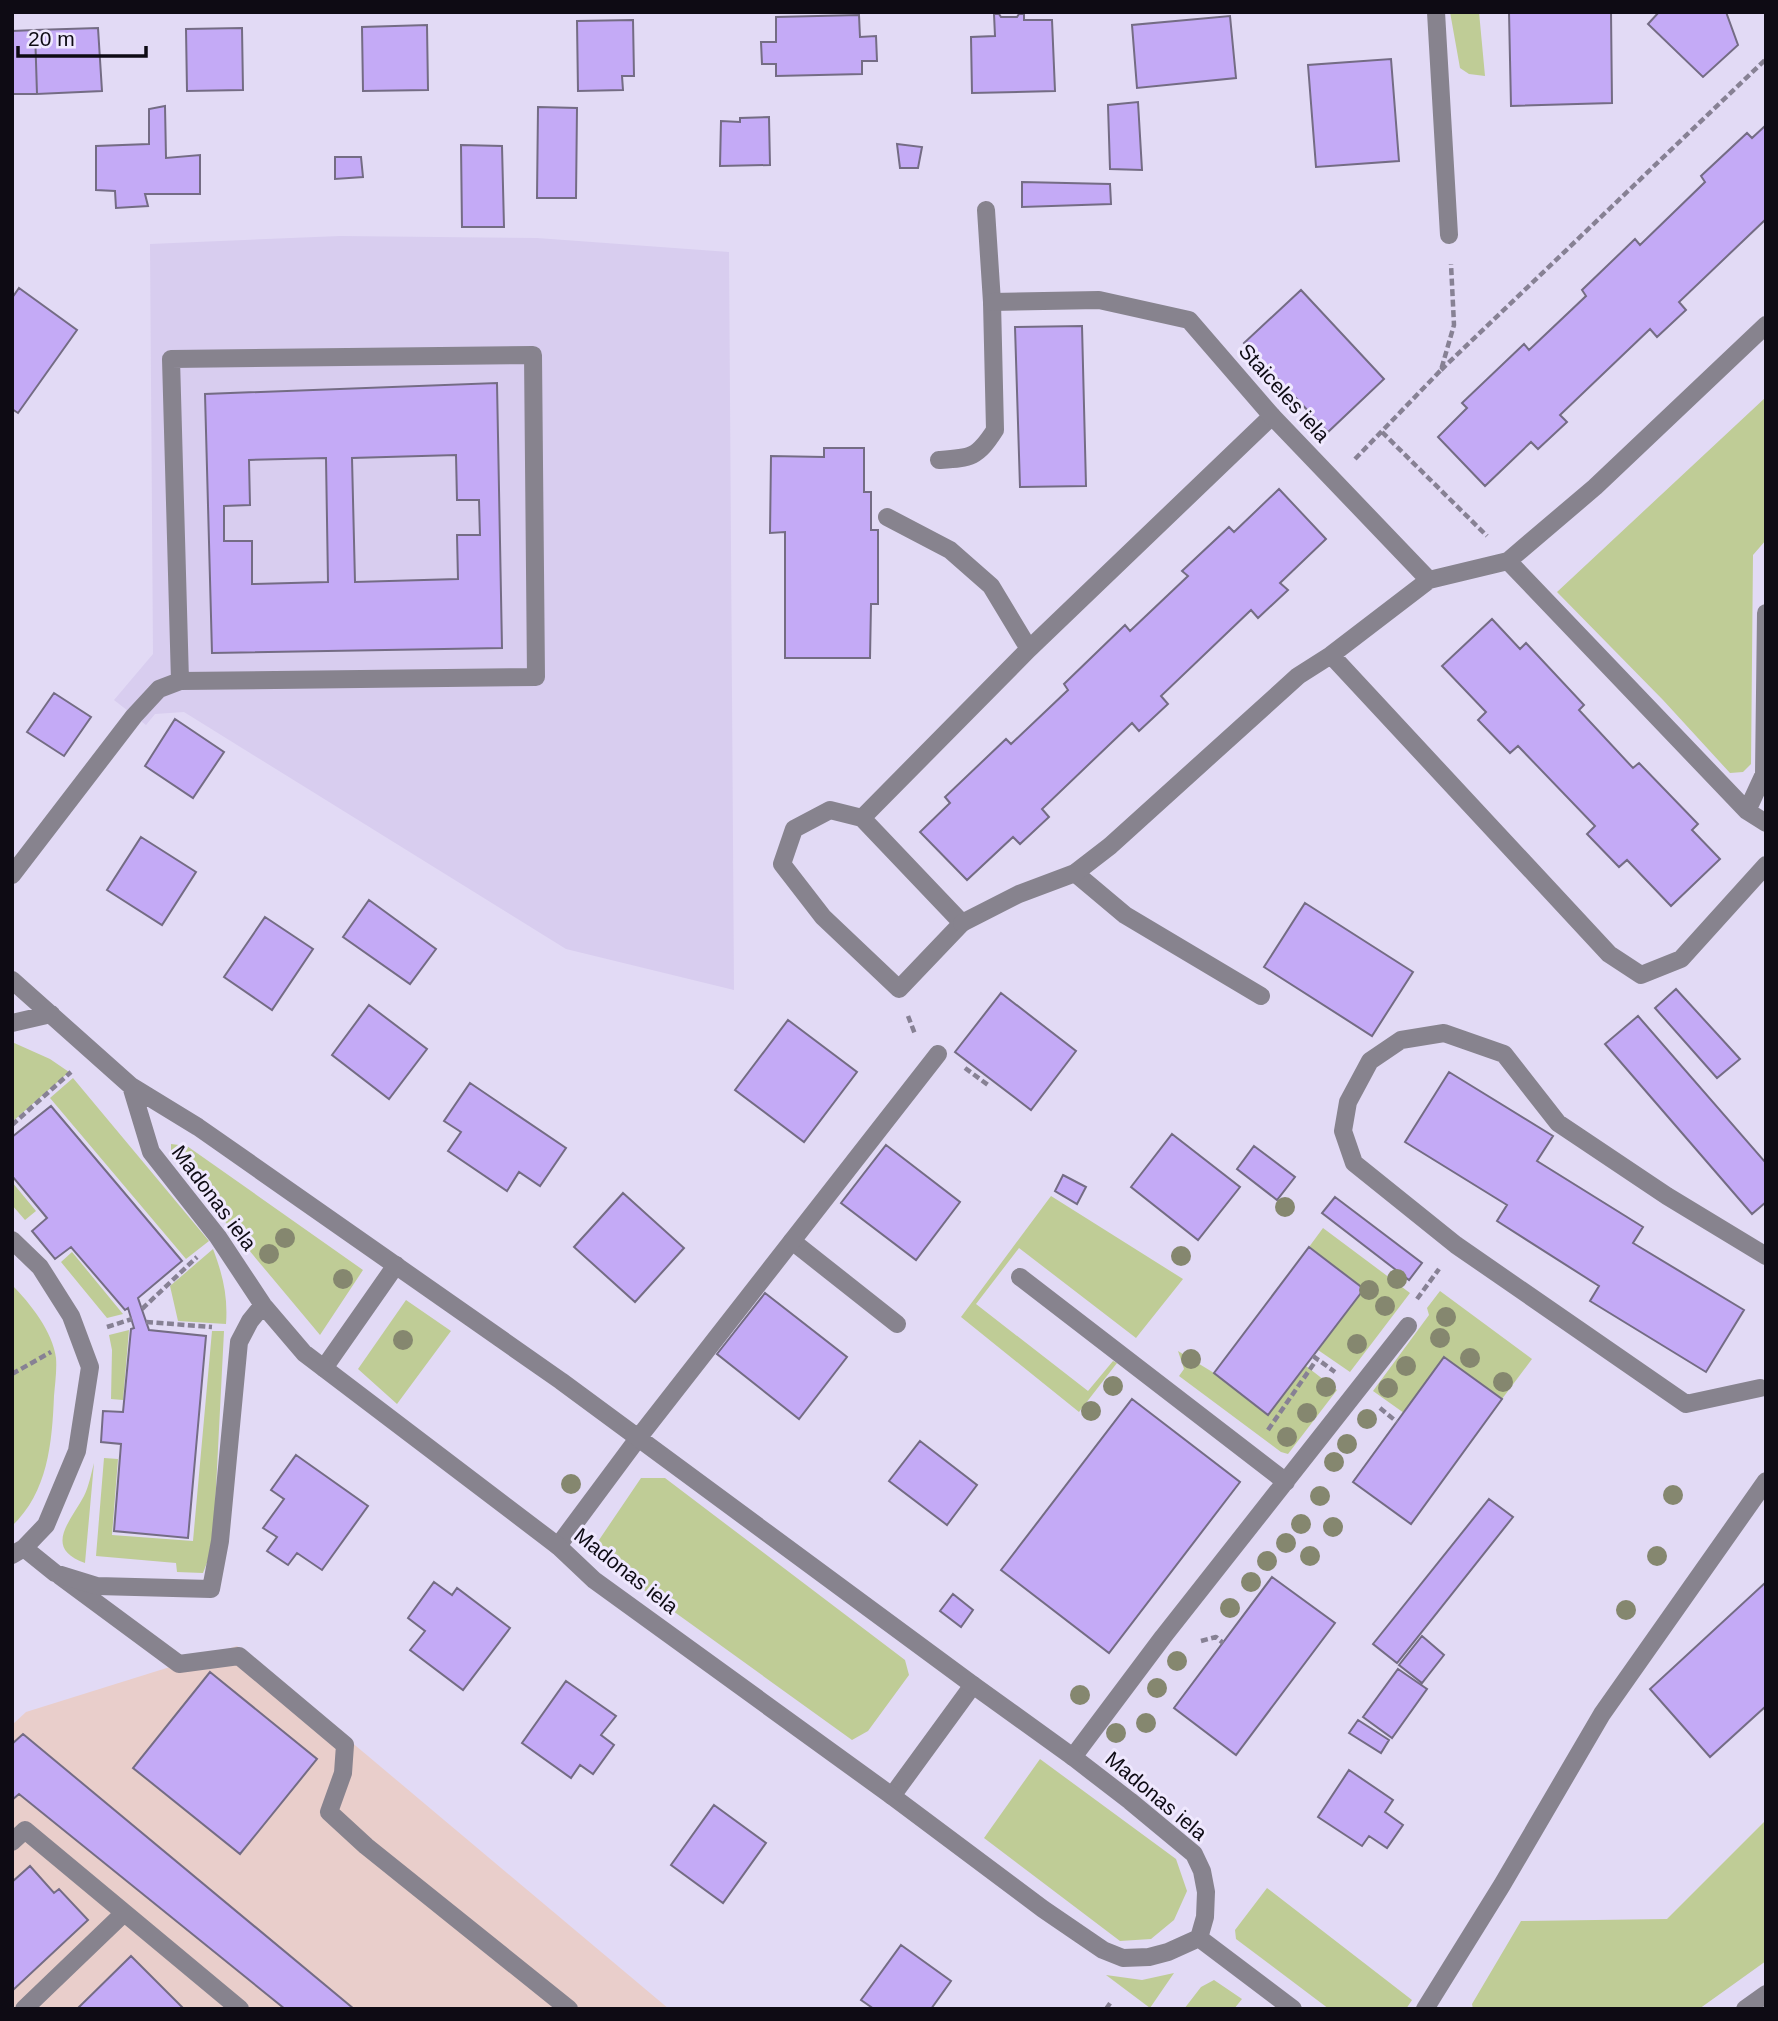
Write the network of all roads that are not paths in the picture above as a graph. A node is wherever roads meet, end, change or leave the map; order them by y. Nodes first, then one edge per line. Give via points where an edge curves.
1 (1436, 12) edge
2 (986, 210) dead end
3 (1449, 235) road end
4 (992, 302) junction
5 (1766, 324) edge
6 (1272, 416) junction
7 (939, 460) dead end
8 (887, 517) dead end
9 (1508, 561) junction
10 (1429, 580) junction
11 (1766, 613) edge
12 (1030, 649) junction
13 (1331, 655) junction
14 (180, 681) junction
15 (1747, 811) junction
16 (862, 818) junction
17 (1766, 823) edge
18 (1766, 865) edge
19 (1075, 873) junction
20 (12, 875) edge
21 (962, 923) junction
22 (12, 980) edge
23 (1261, 996) dead end
24 (51, 1014) junction
25 (12, 1023) edge
26 (938, 1054) dead end
27 (131, 1086) junction
28 (12, 1240) edge
29 (792, 1241) junction
30 (1766, 1256) edge
31 (396, 1265) junction
32 (1020, 1277) dead end
33 (263, 1305) junction
34 (897, 1324) dead end
35 (1408, 1326) road end
36 (324, 1368) junction
37 (1764, 1389) edge
38 (639, 1437) junction
39 (1766, 1481) edge
40 (1286, 1482) junction
41 (558, 1546) junction
42 (18, 1552) edge
43 (55, 1573) junction
44 (973, 1685) junction
45 (1073, 1757) junction
46 (892, 1796) junction
47 (12, 1842) edge
48 (124, 1913) junction
49 (1199, 1938) junction
50 (1766, 1994) edge
51 (232, 2007) edge
52 (24, 2009) edge
53 (569, 2009) edge
54 (1293, 2009) edge
55 (1425, 2009) edge
56 (1745, 2009) edge

1 - 3 street
2 - 4 street
4 - 6 street, Staiceles iela via 1099,300 1189,320
4 - 7 street via 995,430 971,458
5 - 9 street via 1595,487
6 - 10 street, Staiceles iela
6 - 12 street
8 - 12 street via 950,550 991,586
9 - 10 street
9 - 15 street
10 - 13 street
11 - 15 street via 1764,774
12 - 16 street
13 - 18 street via 1609,954 1642,975 1681,959
13 - 19 street via 1298,676
14 - 14 street via 171,359 533,355 536,677
14 - 20 street via 159,689 134,716
15 - 17 street
16 - 21 street
16 - 21 street via 830,810 794,829 782,864 823,917 899,989
19 - 21 street
19 - 23 street via 1125,915
22 - 24 street, Madonas iela
24 - 25 street
24 - 27 street, Madonas iela
26 - 29 street
27 - 31 street, Madonas iela
27 - 33 street, Madonas iela via 151,1152 218,1237
28 - 42 street via 40,1267 71,1316 90,1367 77,1451 46,1525
29 - 34 street
29 - 38 street
30 - 37 street via 1558,1123 1504,1054 1444,1033 1401,1040 1370,1061 1348,1102 1343,1131 1354,1163 1456,1245 1686,1404
31 - 36 street
31 - 38 street, Madonas iela
32 - 40 street
33 - 36 street, Madonas iela via 304,1353
33 - 43 street via 239,1342 220,1541 211,1589 97,1586
35 - 40 street
36 - 41 street, Madonas iela
38 - 41 street
38 - 44 street, Madonas iela
39 - 55 street via 1602,1714
40 - 45 street
41 - 46 street, Madonas iela via 594,1580
42 - 43 street
43 - 53 street via 179,1664 239,1656 345,1745 344,1773 328,1811
44 - 45 street, Madonas iela
44 - 46 street
45 - 49 street, Madonas iela via 1194,1854 1206,1892
46 - 49 street, Madonas iela via 1102,1950 1124,1958 1149,1957
47 - 48 street via 24,1830
48 - 51 street
48 - 52 street
49 - 54 street
50 - 56 street

